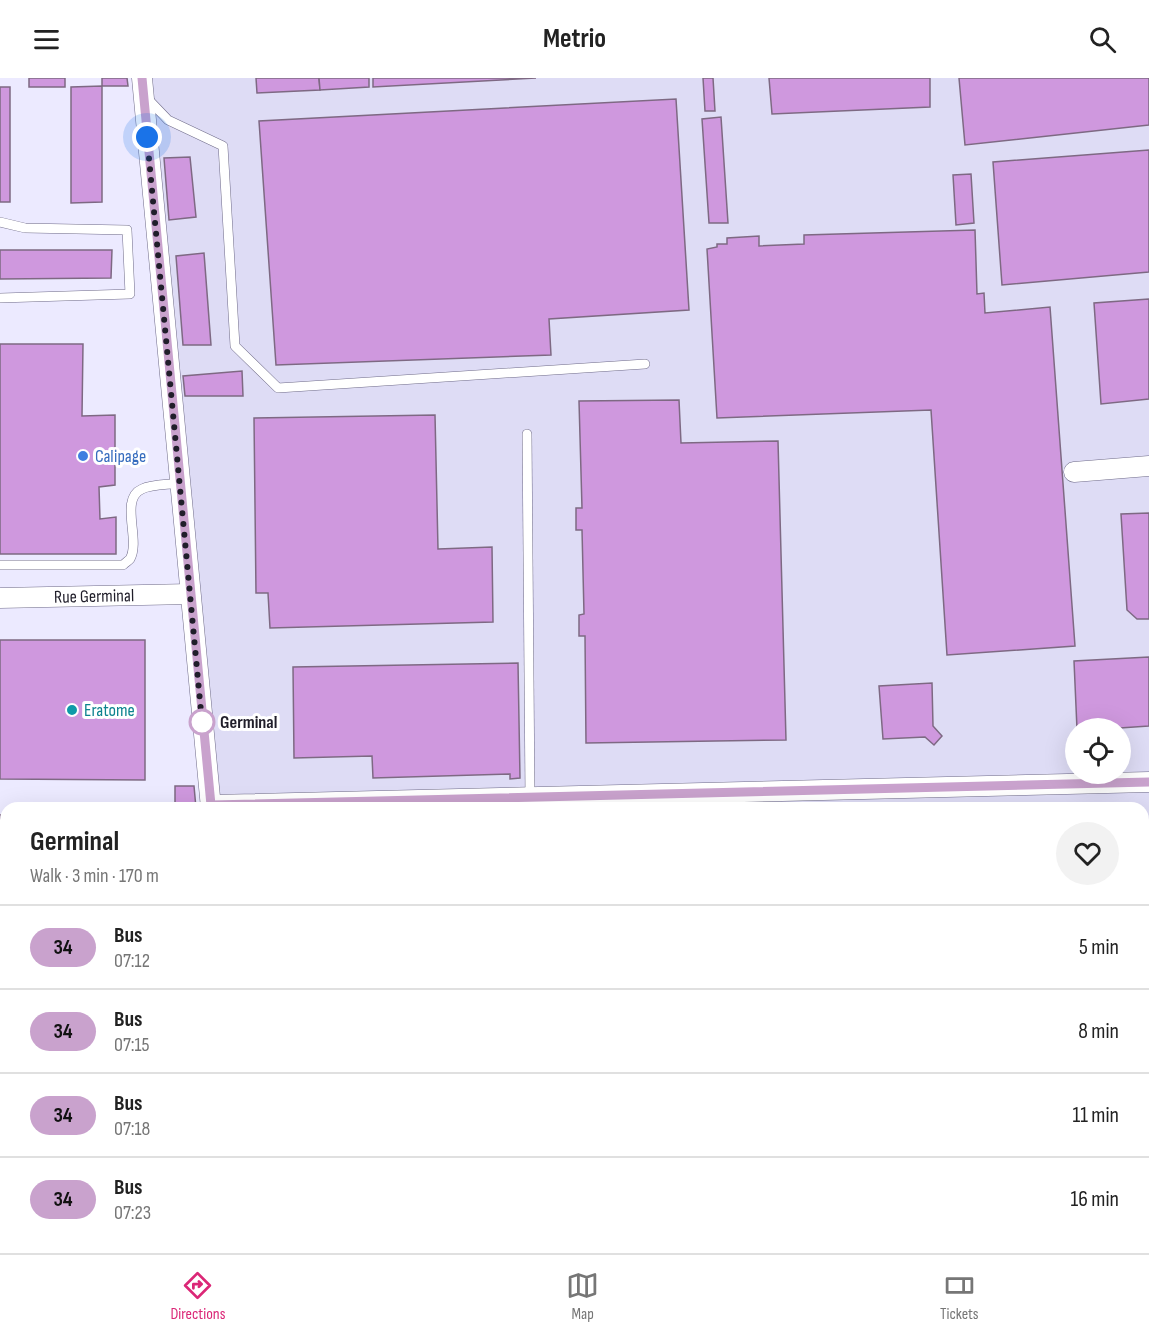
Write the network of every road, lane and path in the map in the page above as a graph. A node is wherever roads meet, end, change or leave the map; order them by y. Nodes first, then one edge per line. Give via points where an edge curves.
1 (143, 86) edge
2 (0, 222) edge
3 (0, 297) edge
4 (645, 364) dead end
5 (527, 434) dead end
6 (1149, 466) edge
7 (1074, 472) dead end
8 (180, 483) junction
9 (0, 565) edge
10 (190, 594) junction
11 (0, 598) edge
12 (1149, 782) edge
13 (530, 797) junction
14 (699, 801) edge
15 (211, 802) edge
16 (370, 802) edge

1 - 4 lane via 168,120 223,146 235,346 278,388
1 - 8 street
2 - 3 lane via 25,228 128,231 130,294
5 - 13 lane
6 - 7 street
8 - 9 lane via 144,488 136,493 131,502 133,546 123,565
8 - 10 street
10 - 11 street, Rue Germinal
10 - 15 street
12 - 14 street
13 - 14 street
13 - 16 street

